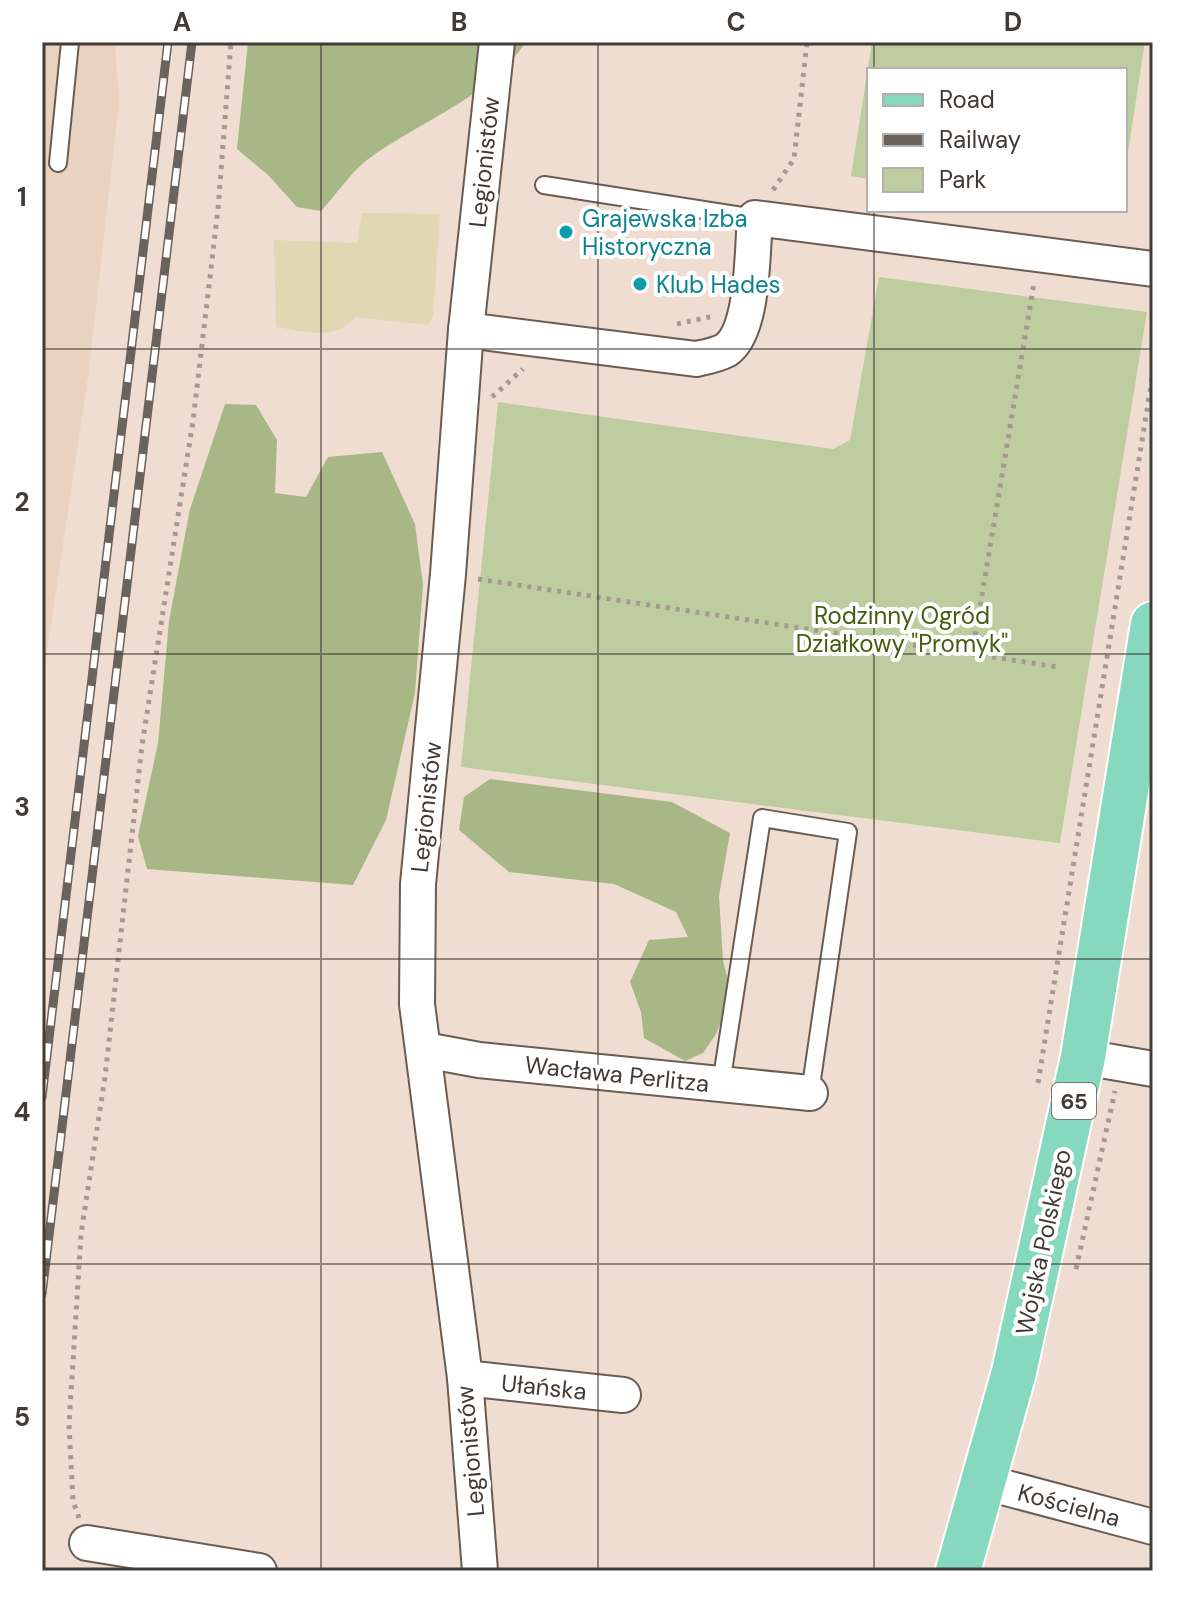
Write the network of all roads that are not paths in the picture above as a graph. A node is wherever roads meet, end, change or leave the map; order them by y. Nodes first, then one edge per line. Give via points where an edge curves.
1 (70, 42) edge
2 (497, 42) edge
3 (58, 163) dead end
4 (544, 185) dead end
5 (755, 218) junction
6 (1153, 269) edge
7 (466, 330) junction
8 (1153, 624) edge
9 (425, 1050) junction
10 (1083, 1057) junction
11 (1153, 1069) edge
12 (721, 1084) junction
13 (810, 1093) joint
14 (465, 1378) junction
15 (623, 1395) dead end
16 (984, 1482) junction
17 (1153, 1527) edge
18 (87, 1543) road end
19 (259, 1571) edge
20 (480, 1571) edge
21 (958, 1571) edge

1 - 3 lane
2 - 7 street, Legionistów
4 - 5 lane
5 - 6 street
5 - 7 street via 746,316 738,336 714,355 696,359
7 - 9 street, Legionistów via 418,884 417,1004
8 - 10 main road, Wojska Polskiego / 65
9 - 12 street, Wacława Perlitza
9 - 14 street, Legionistów
10 - 11 street
10 - 16 main road, Wojska Polskiego / 65 via 1024,1329
12 - 13 street, Wacława Perlitza
12 - 13 lane via 762,818 848,832
14 - 15 street, Ułańska
14 - 20 street, Legionistów
16 - 17 street, Kościelna
16 - 21 main road, Wojska Polskiego / 65
18 - 19 street

